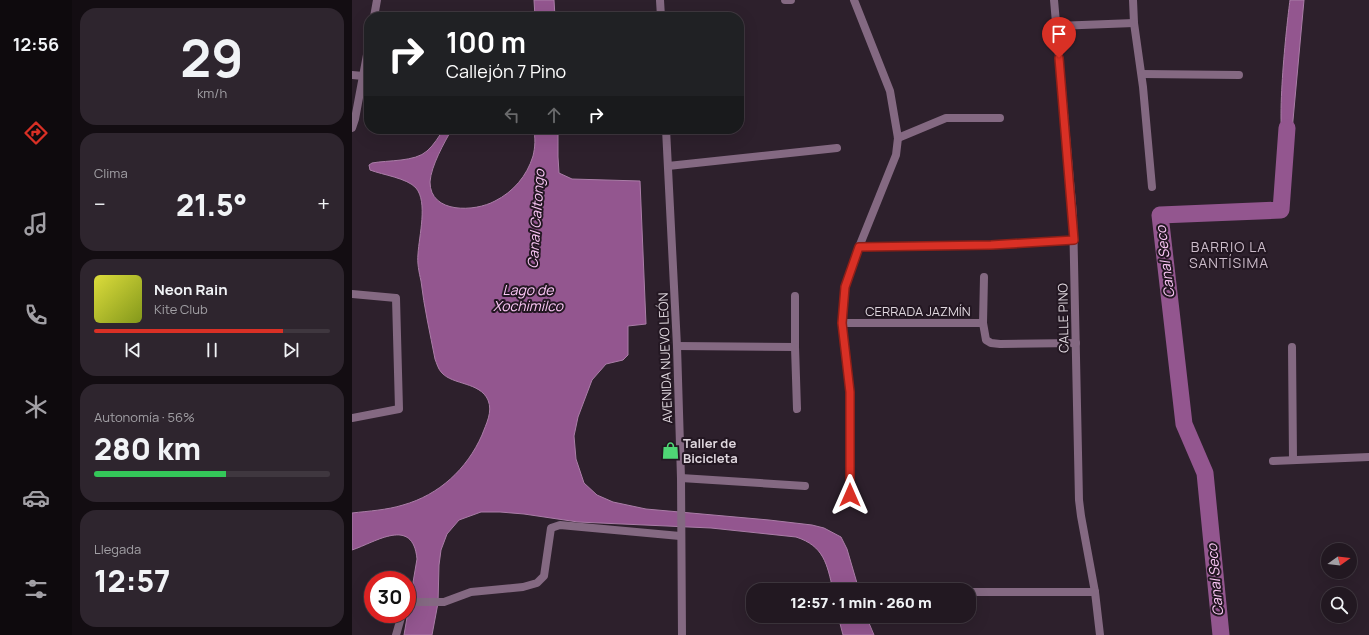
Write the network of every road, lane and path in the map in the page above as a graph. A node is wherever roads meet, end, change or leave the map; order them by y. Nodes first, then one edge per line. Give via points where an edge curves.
1 (377, 0) edge
2 (660, 0) edge
3 (785, 0) edge
4 (791, 0) edge
5 (854, 0) edge
6 (1054, 0) edge
7 (1134, 0) edge
8 (375, 12) edge
9 (661, 12) edge
10 (1134, 23) junction
11 (1056, 26) junction
12 (364, 71) edge
13 (1142, 74) junction
14 (352, 75) edge
15 (1239, 75) dead end
16 (363, 76) junction
17 (1000, 118) dead end
18 (352, 128) edge
19 (666, 134) edge
20 (898, 138) junction
21 (837, 148) dead end
22 (668, 166) junction
23 (1152, 187) dead end
24 (1074, 240) junction
25 (859, 247) junction
26 (984, 277) dead end
27 (352, 294) edge
28 (796, 296) dead end
29 (842, 323) junction
30 (983, 323) junction
31 (1076, 343) junction
32 (677, 346) junction
33 (795, 347) junction
34 (1292, 347) dead end
35 (798, 409) dead end
36 (352, 418) edge
37 (1369, 457) edge
38 (1293, 460) junction
39 (1273, 461) dead end
40 (680, 478) junction
41 (805, 486) dead end
42 (850, 495) dead end
43 (680, 534) junction
44 (976, 592) edge
45 (1095, 592) junction
46 (416, 602) edge
47 (400, 623) edge
48 (396, 635) edge
49 (682, 635) edge
50 (1100, 635) edge

1 - 8 street
2 - 9 street
3 - 4 street
5 - 20 street via 890,91
6 - 11 street, CALLE PINO
7 - 10 street
10 - 11 street
10 - 13 street
11 - 24 street, CALLE PINO
12 - 16 street
13 - 15 street
13 - 23 street
14 - 16 street
16 - 18 street
17 - 20 street via 946,118
19 - 22 street, AVENIDA NUEVO LEÓN
20 - 25 street via 896,155
21 - 22 street
22 - 32 street, AVENIDA NUEVO LEÓN
24 - 25 street via 991,245
24 - 31 street, CALLE PINO
25 - 29 street via 845,287
26 - 30 street
27 - 36 street via 396,298 399,409
28 - 33 street
29 - 30 street, CERRADA JAZMÍN
29 - 42 street via 850,392
30 - 31 street, CERRADA JAZMÍN via 986,340 990,343
31 - 45 street, CALLE PINO via 1081,516
32 - 33 street
32 - 40 street, AVENIDA NUEVO LEÓN
33 - 35 street
34 - 38 street
37 - 38 street
38 - 39 street
40 - 41 street
40 - 43 street, AVENIDA NUEVO LEÓN
43 - 46 street via 560,525 551,528 544,576 537,583 523,587 471,592 444,602
43 - 49 street, AVENIDA NUEVO LEÓN
44 - 45 street
45 - 50 street, CALLE PINO
47 - 48 street

